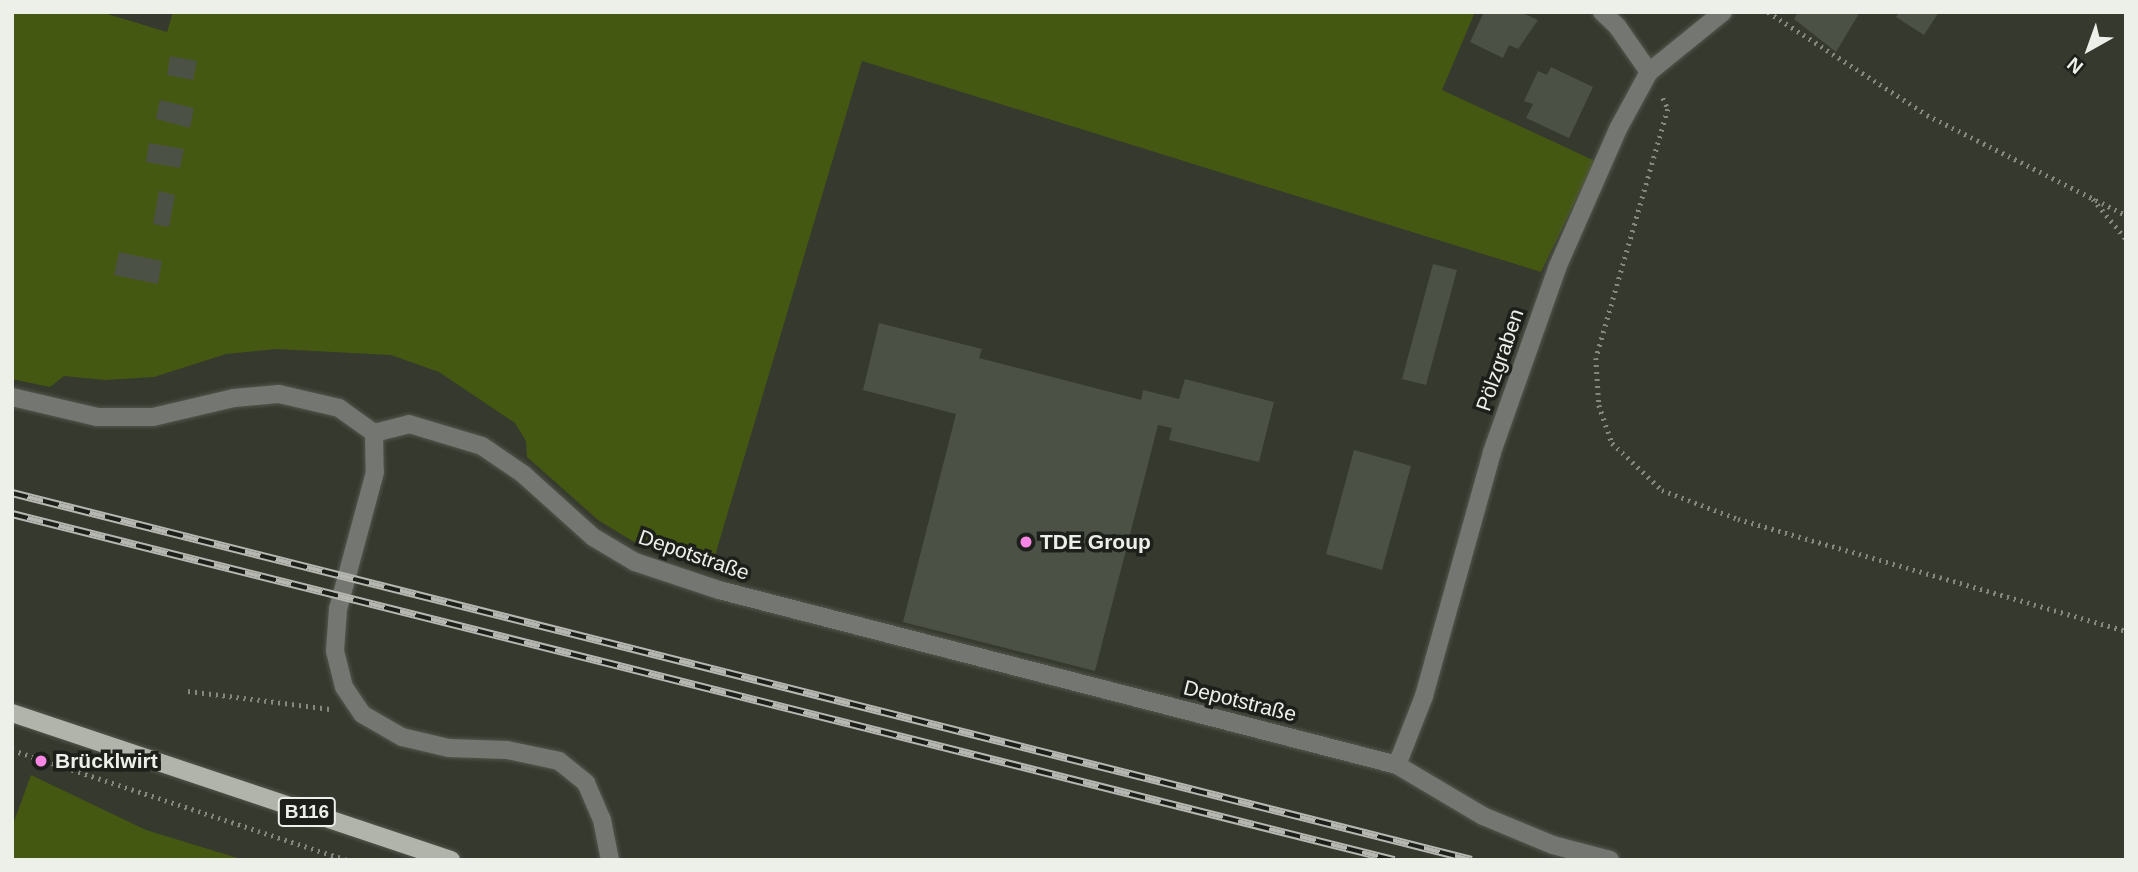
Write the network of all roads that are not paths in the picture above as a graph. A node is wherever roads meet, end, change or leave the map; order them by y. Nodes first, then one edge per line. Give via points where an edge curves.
1 (1602, 12) edge
2 (1723, 12) edge
3 (1649, 72) junction
4 (12, 397) edge
5 (374, 433) junction
6 (12, 713) edge
7 (1397, 765) junction
8 (451, 860) edge
9 (610, 860) edge
10 (1610, 860) edge

1 - 3 street via 1618,26
2 - 3 street, Pölzgraben
3 - 7 street, Pölzgraben via 1607,154 1526,351 1466,538 1424,696
4 - 5 street via 97,417 153,417 234,398 279,394 339,408
5 - 7 street, Depotstraße via 409,424 482,446 523,474 593,537 635,562 707,586
5 - 9 street via 375,472 338,609 335,651 344,687 362,713 402,737 449,748 507,750 559,761 586,783 602,820
6 - 8 main road, B116
7 - 10 street, Depotstraße via 1483,816 1553,845

